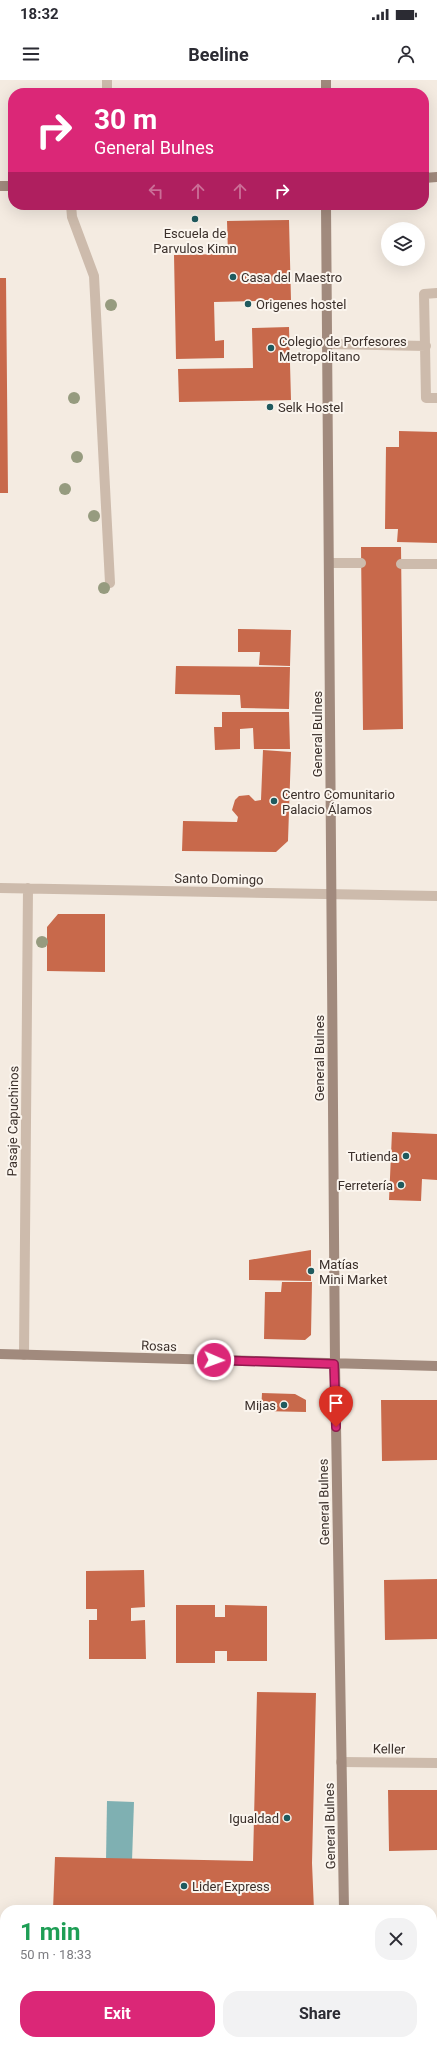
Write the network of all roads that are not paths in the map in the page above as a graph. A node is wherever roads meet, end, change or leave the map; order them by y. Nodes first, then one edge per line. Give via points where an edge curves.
1 (71, 210) edge
2 (326, 210) edge
3 (437, 293) edge
4 (327, 344) junction
5 (426, 346) junction
6 (437, 398) edge
7 (329, 563) junction
8 (361, 563) dead end
9 (401, 564) dead end
10 (437, 564) edge
11 (110, 583) dead end
12 (0, 888) edge
13 (28, 888) junction
14 (331, 894) junction
15 (437, 896) edge
16 (0, 1354) edge
17 (24, 1355) junction
18 (334, 1364) junction
19 (437, 1366) edge
20 (342, 1762) junction
21 (437, 1763) edge
22 (344, 1905) edge

1 - 11 street via 94,276
2 - 4 street, General Bulnes
3 - 5 street via 424,294
4 - 5 street
4 - 7 street, General Bulnes
5 - 6 street via 426,398
7 - 8 street
7 - 14 street, General Bulnes
9 - 10 street
12 - 13 street, Santo Domingo
13 - 14 street, Santo Domingo
13 - 17 street, Pasaje Capuchinos
14 - 15 street, Santo Domingo
14 - 18 street, General Bulnes
16 - 17 street, Rosas
17 - 18 street, Rosas
18 - 19 street, Rosas
18 - 20 street, General Bulnes
20 - 21 street, Keller
20 - 22 street, General Bulnes

